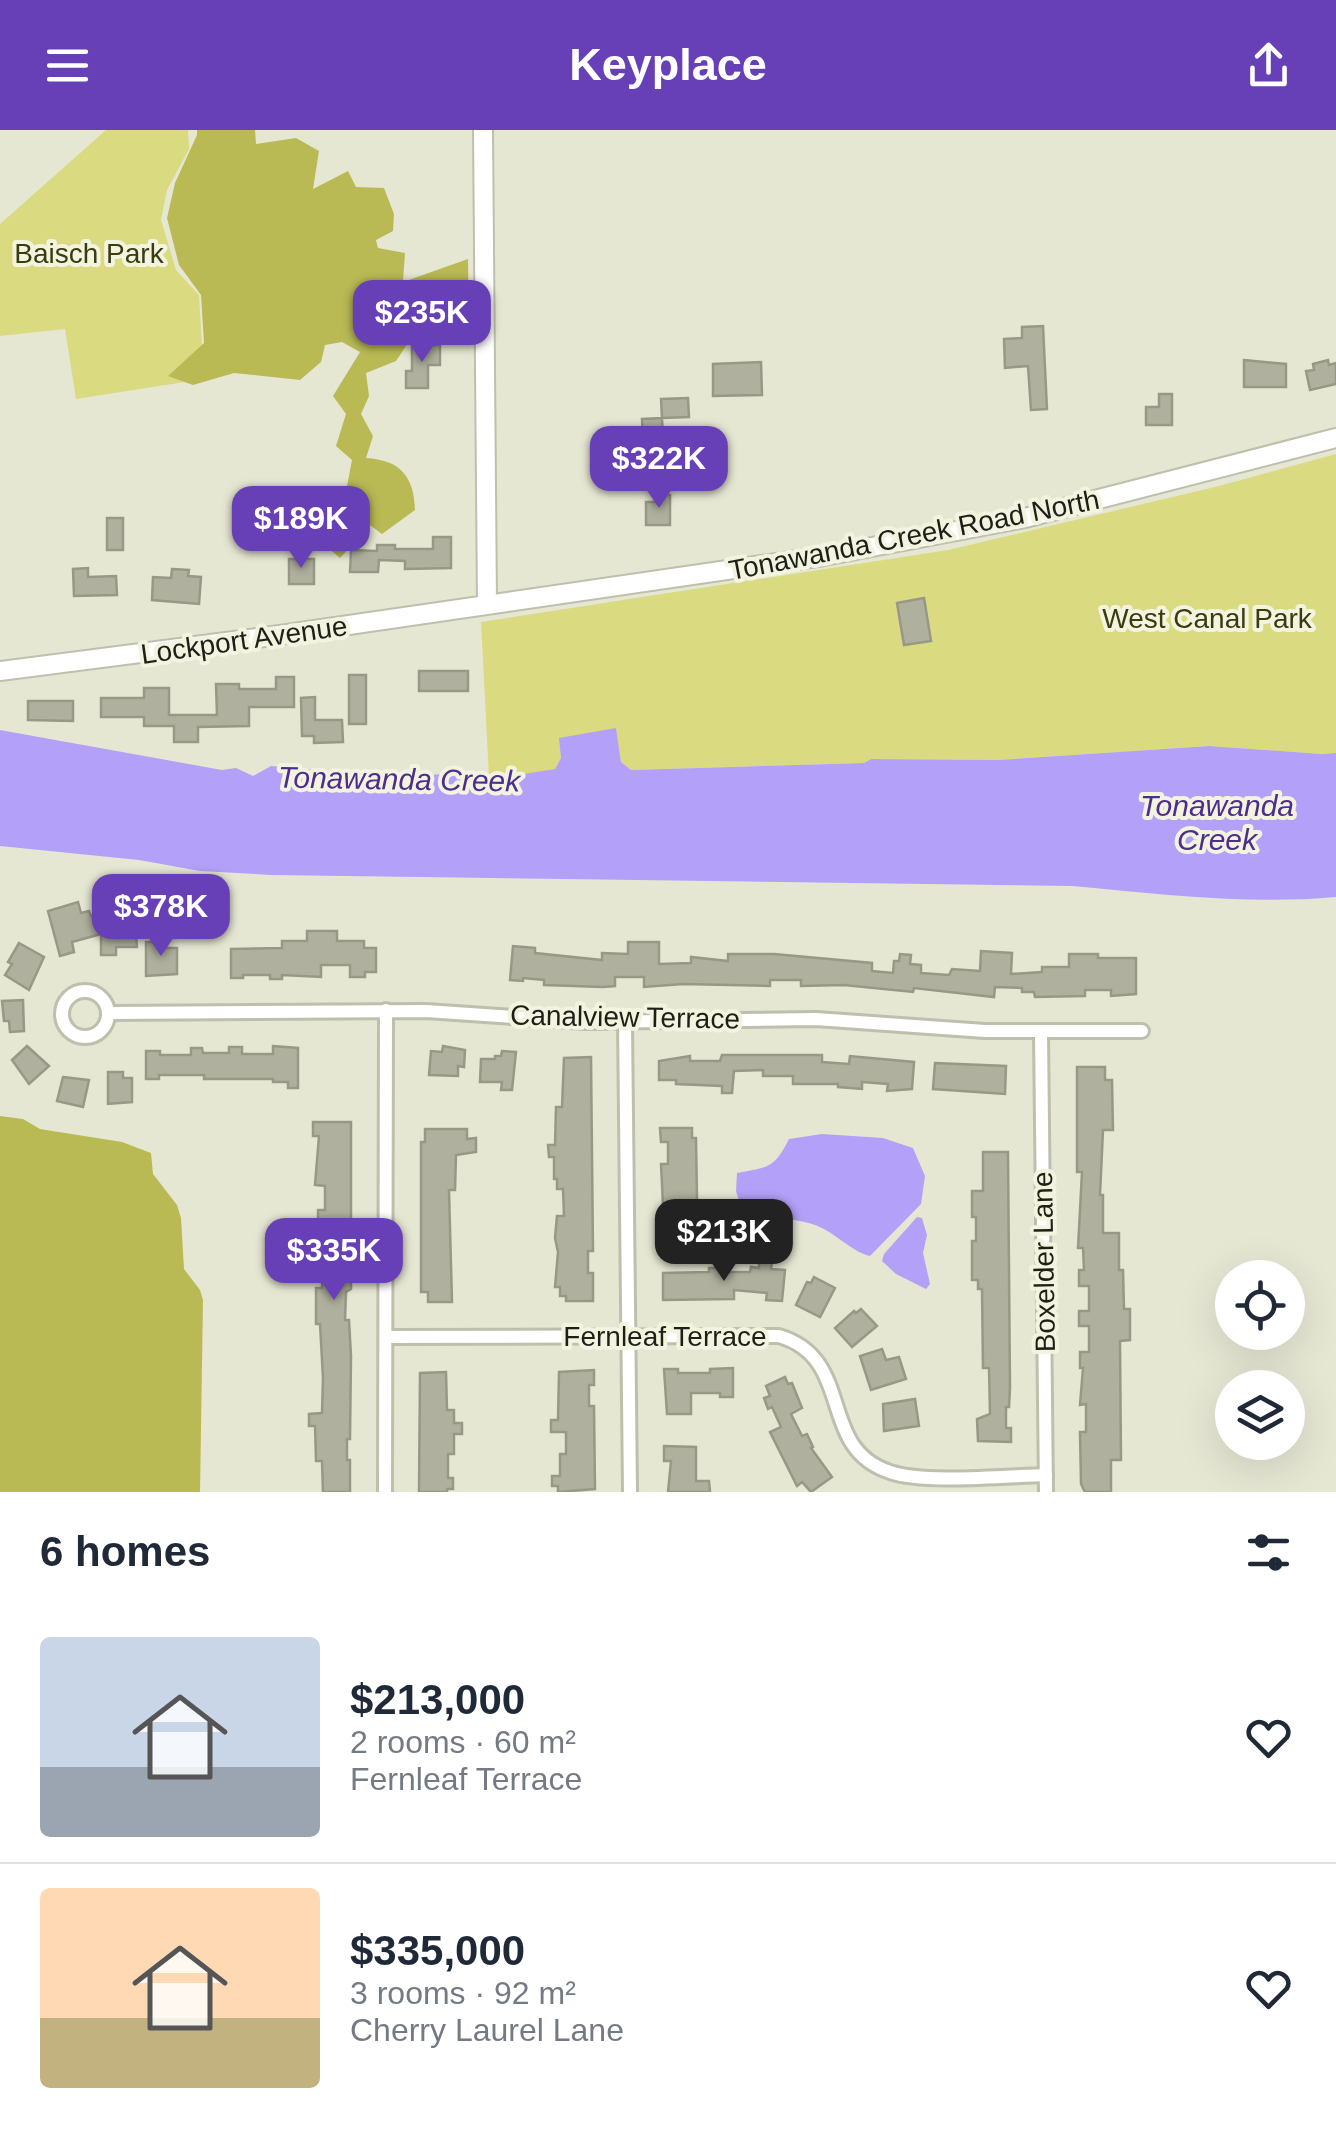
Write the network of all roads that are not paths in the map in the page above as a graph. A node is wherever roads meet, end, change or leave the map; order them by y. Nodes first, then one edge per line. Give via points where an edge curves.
1 (483, 130) edge
2 (1336, 438) edge
3 (487, 604) junction
4 (0, 671) edge
5 (386, 1010) junction
6 (108, 1013) dead end
7 (625, 1022) junction
8 (1142, 1031) dead end
9 (1040, 1032) junction
10 (628, 1336) junction
11 (387, 1337) junction
12 (1046, 1475) junction
13 (385, 1492) edge
14 (630, 1492) edge
15 (1046, 1492) edge

1 - 3 street
2 - 3 street, Tonawanda Creek Road North via 1026,518 775,564
3 - 4 street, Lockport Avenue
5 - 6 street, Canalview Terrace
5 - 7 street, Canalview Terrace
5 - 11 street
7 - 9 street, Canalview Terrace via 816,1019
7 - 10 street
8 - 9 street, Canalview Terrace
9 - 12 street, Boxelder Lane
10 - 11 street, Fernleaf Terrace
10 - 12 street, Fernleaf Terrace via 786,1338 822,1365 847,1439 874,1465 911,1476
10 - 14 street
11 - 13 street
12 - 15 street, Boxelder Lane

